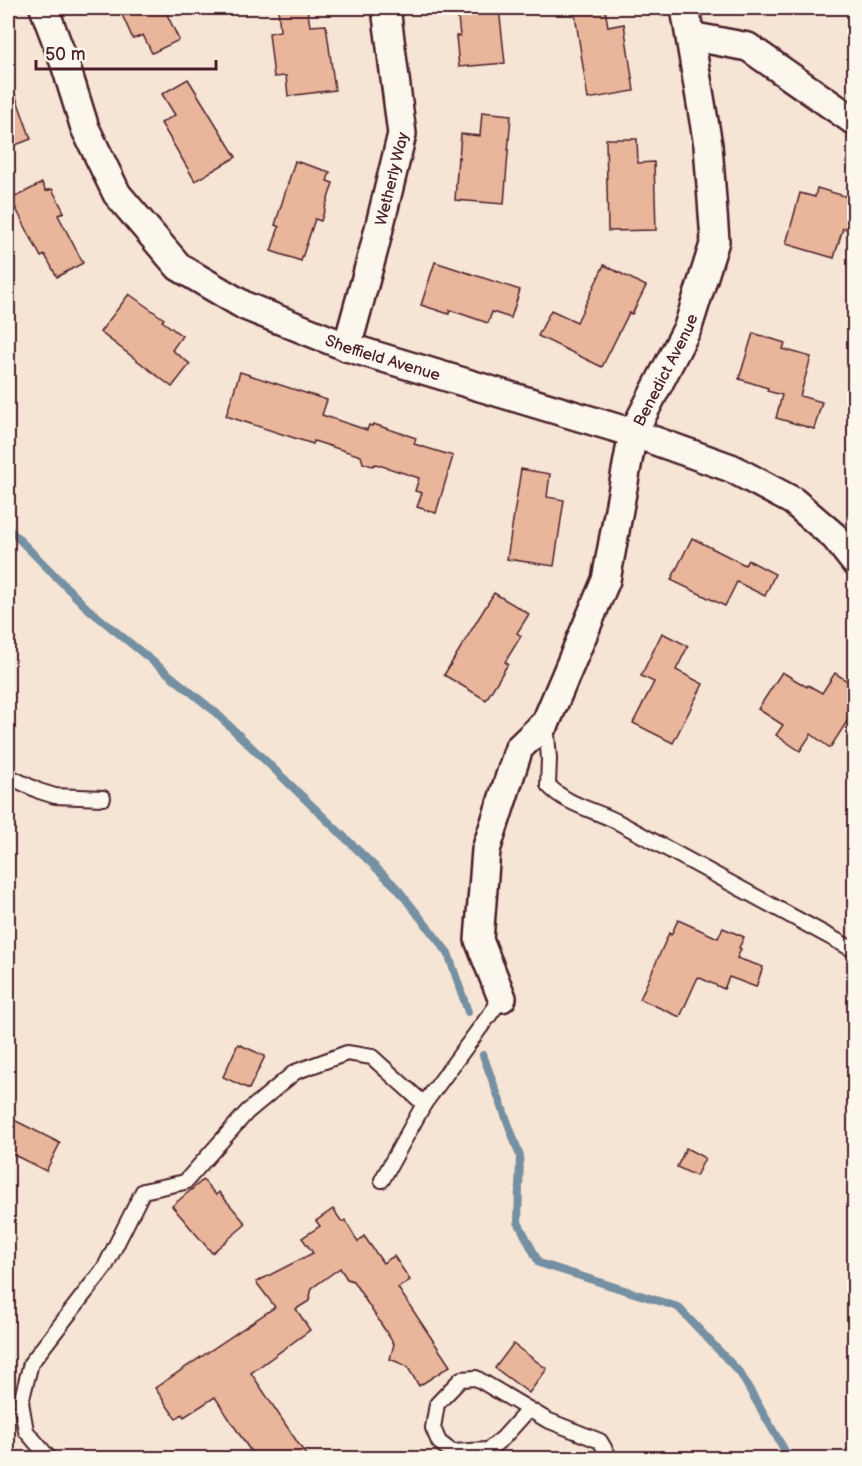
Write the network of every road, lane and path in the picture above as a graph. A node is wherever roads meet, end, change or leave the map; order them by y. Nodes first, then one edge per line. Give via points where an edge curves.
1 (44, 8) edge
2 (386, 8) edge
3 (685, 8) edge
4 (690, 36) junction
5 (855, 121) edge
6 (347, 347) junction
7 (633, 433) junction
8 (855, 561) edge
9 (546, 722) junction
10 (8, 776) edge
11 (104, 798) dead end
12 (855, 950) edge
13 (502, 998) joint
14 (424, 1104) junction
15 (382, 1180) dead end
16 (529, 1409) junction
17 (49, 1458) edge
18 (610, 1458) edge

1 - 6 street, Sheffield Avenue via 85,128 117,194 179,267 244,306
2 - 6 street, Wetherly Way via 402,134
3 - 4 street, Benedict Avenue
4 - 5 street via 748,47
4 - 7 street, Benedict Avenue via 708,145 715,241 688,327
6 - 7 street, Sheffield Avenue
7 - 8 street, Sheffield Avenue via 730,468 793,501 836,537
7 - 9 street, Benedict Avenue via 606,580
9 - 12 lane via 548,785 552,790
9 - 13 street via 519,748 486,850 479,940
10 - 11 lane via 55,796
13 - 14 lane
14 - 15 lane
14 - 17 lane via 372,1056 346,1053 295,1072 248,1113 185,1182 143,1191 105,1267 31,1363 21,1402 26,1431
16 - 16 lane via 476,1378 461,1379 437,1404 433,1428 440,1442 452,1452 488,1450
16 - 18 lane via 600,1441

